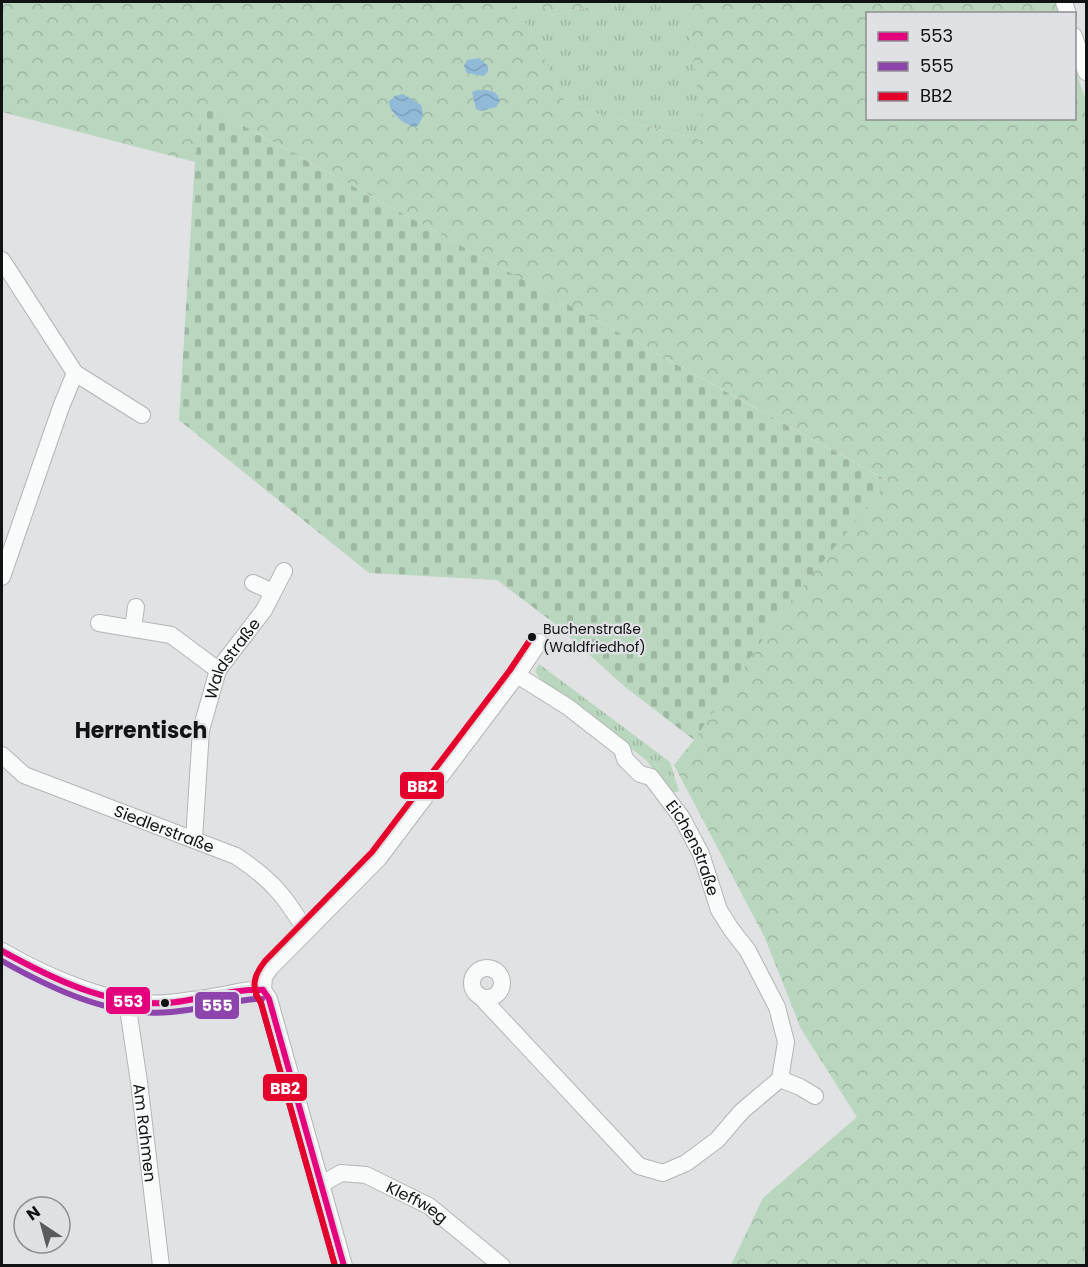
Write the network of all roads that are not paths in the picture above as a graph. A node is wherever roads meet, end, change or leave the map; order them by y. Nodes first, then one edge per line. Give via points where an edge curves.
1 (1076, 42) edge
2 (1086, 72) edge
3 (2, 260) edge
4 (75, 373) junction
5 (142, 415) dead end
6 (284, 571) dead end
7 (2, 577) edge
8 (253, 583) dead end
9 (273, 592) junction
10 (136, 607) dead end
11 (99, 622) dead end
12 (133, 627) junction
13 (539, 642) dead end
14 (218, 670) junction
15 (517, 675) junction
16 (2, 755) edge
17 (194, 839) junction
18 (306, 931) junction
19 (2, 951) edge
20 (263, 990) junction
21 (480, 996) dead end
22 (127, 1002) junction
23 (780, 1079) junction
24 (815, 1096) dead end
25 (322, 1184) junction
26 (161, 1266) edge
27 (344, 1266) edge
28 (502, 1266) edge

1 - 2 street
3 - 4 street
4 - 5 street
4 - 7 street
6 - 9 street, Waldstraße
8 - 9 street
9 - 14 street, Waldstraße via 254,626
10 - 12 street
11 - 12 street
12 - 14 street via 171,635
13 - 15 street
14 - 17 street, Waldstraße via 201,730
15 - 18 street via 379,858
15 - 23 street, Eichenstraße via 568,707 622,749 625,759 640,774 651,777 682,818 701,854 719,910 748,951 777,1007 786,1042
16 - 17 street, Siedlerstraße via 24,775
17 - 18 street, Siedlerstraße via 236,856 261,872 286,898
18 - 20 street via 271,967 264,977
19 - 22 street via 68,983
20 - 22 street via 165,1003
20 - 25 street via 269,999
21 - 23 street via 639,1166 663,1173 686,1163 717,1140 741,1111
22 - 26 street, Am Rahmen
23 - 24 street
25 - 27 street
25 - 28 street, Kleffweg via 341,1173 366,1175 429,1206

